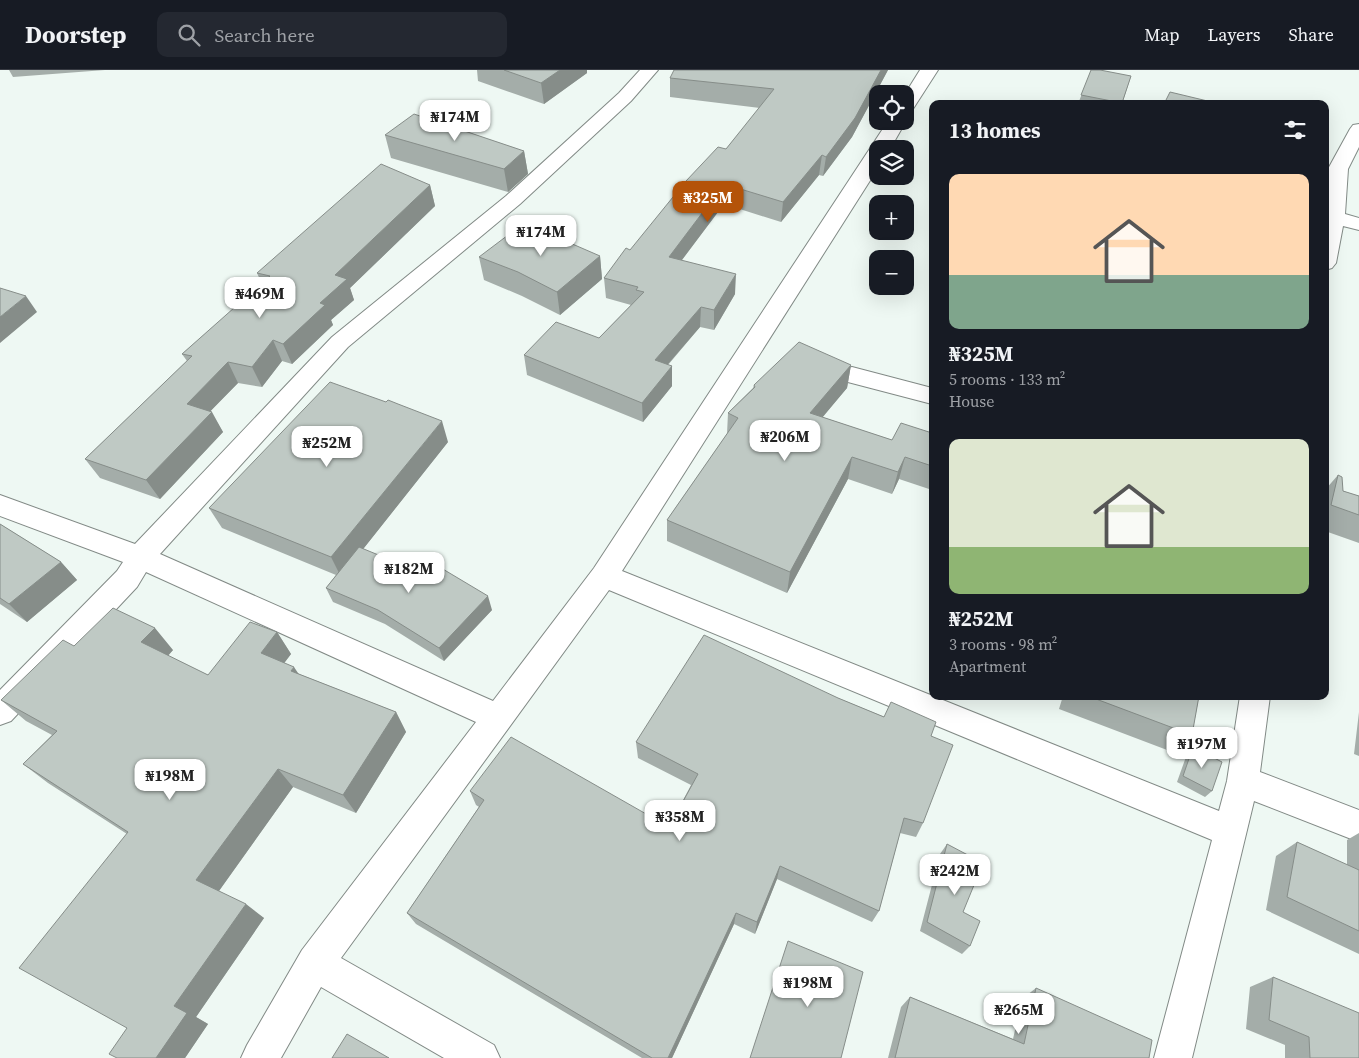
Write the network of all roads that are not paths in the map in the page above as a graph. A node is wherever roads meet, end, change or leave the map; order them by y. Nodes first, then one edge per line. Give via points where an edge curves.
1 (649, 70) edge
2 (929, 70) edge
3 (914, 94) edge
4 (1359, 129) edge
5 (869, 166) edge
6 (1335, 217) junction
7 (1359, 223) edge
8 (1329, 245) edge
9 (852, 375) edge
10 (929, 395) edge
11 (0, 505) edge
12 (140, 557) junction
13 (604, 576) junction
14 (1255, 700) edge
15 (0, 711) edge
16 (499, 718) junction
17 (1243, 781) junction
18 (1359, 826) edge
19 (1230, 831) junction
20 (315, 962) junction
21 (260, 1058) edge
22 (481, 1058) edge
23 (1173, 1058) edge

1 - 12 street via 625,97 513,200 340,342
2 - 3 street
4 - 6 street via 1338,169
5 - 13 street
6 - 7 street
6 - 8 street
9 - 10 street
11 - 12 street
12 - 15 street via 127,579
12 - 16 street
13 - 16 street
13 - 19 street
14 - 17 street
16 - 20 street
17 - 18 street
17 - 19 street
19 - 23 street
20 - 21 street
20 - 22 street

